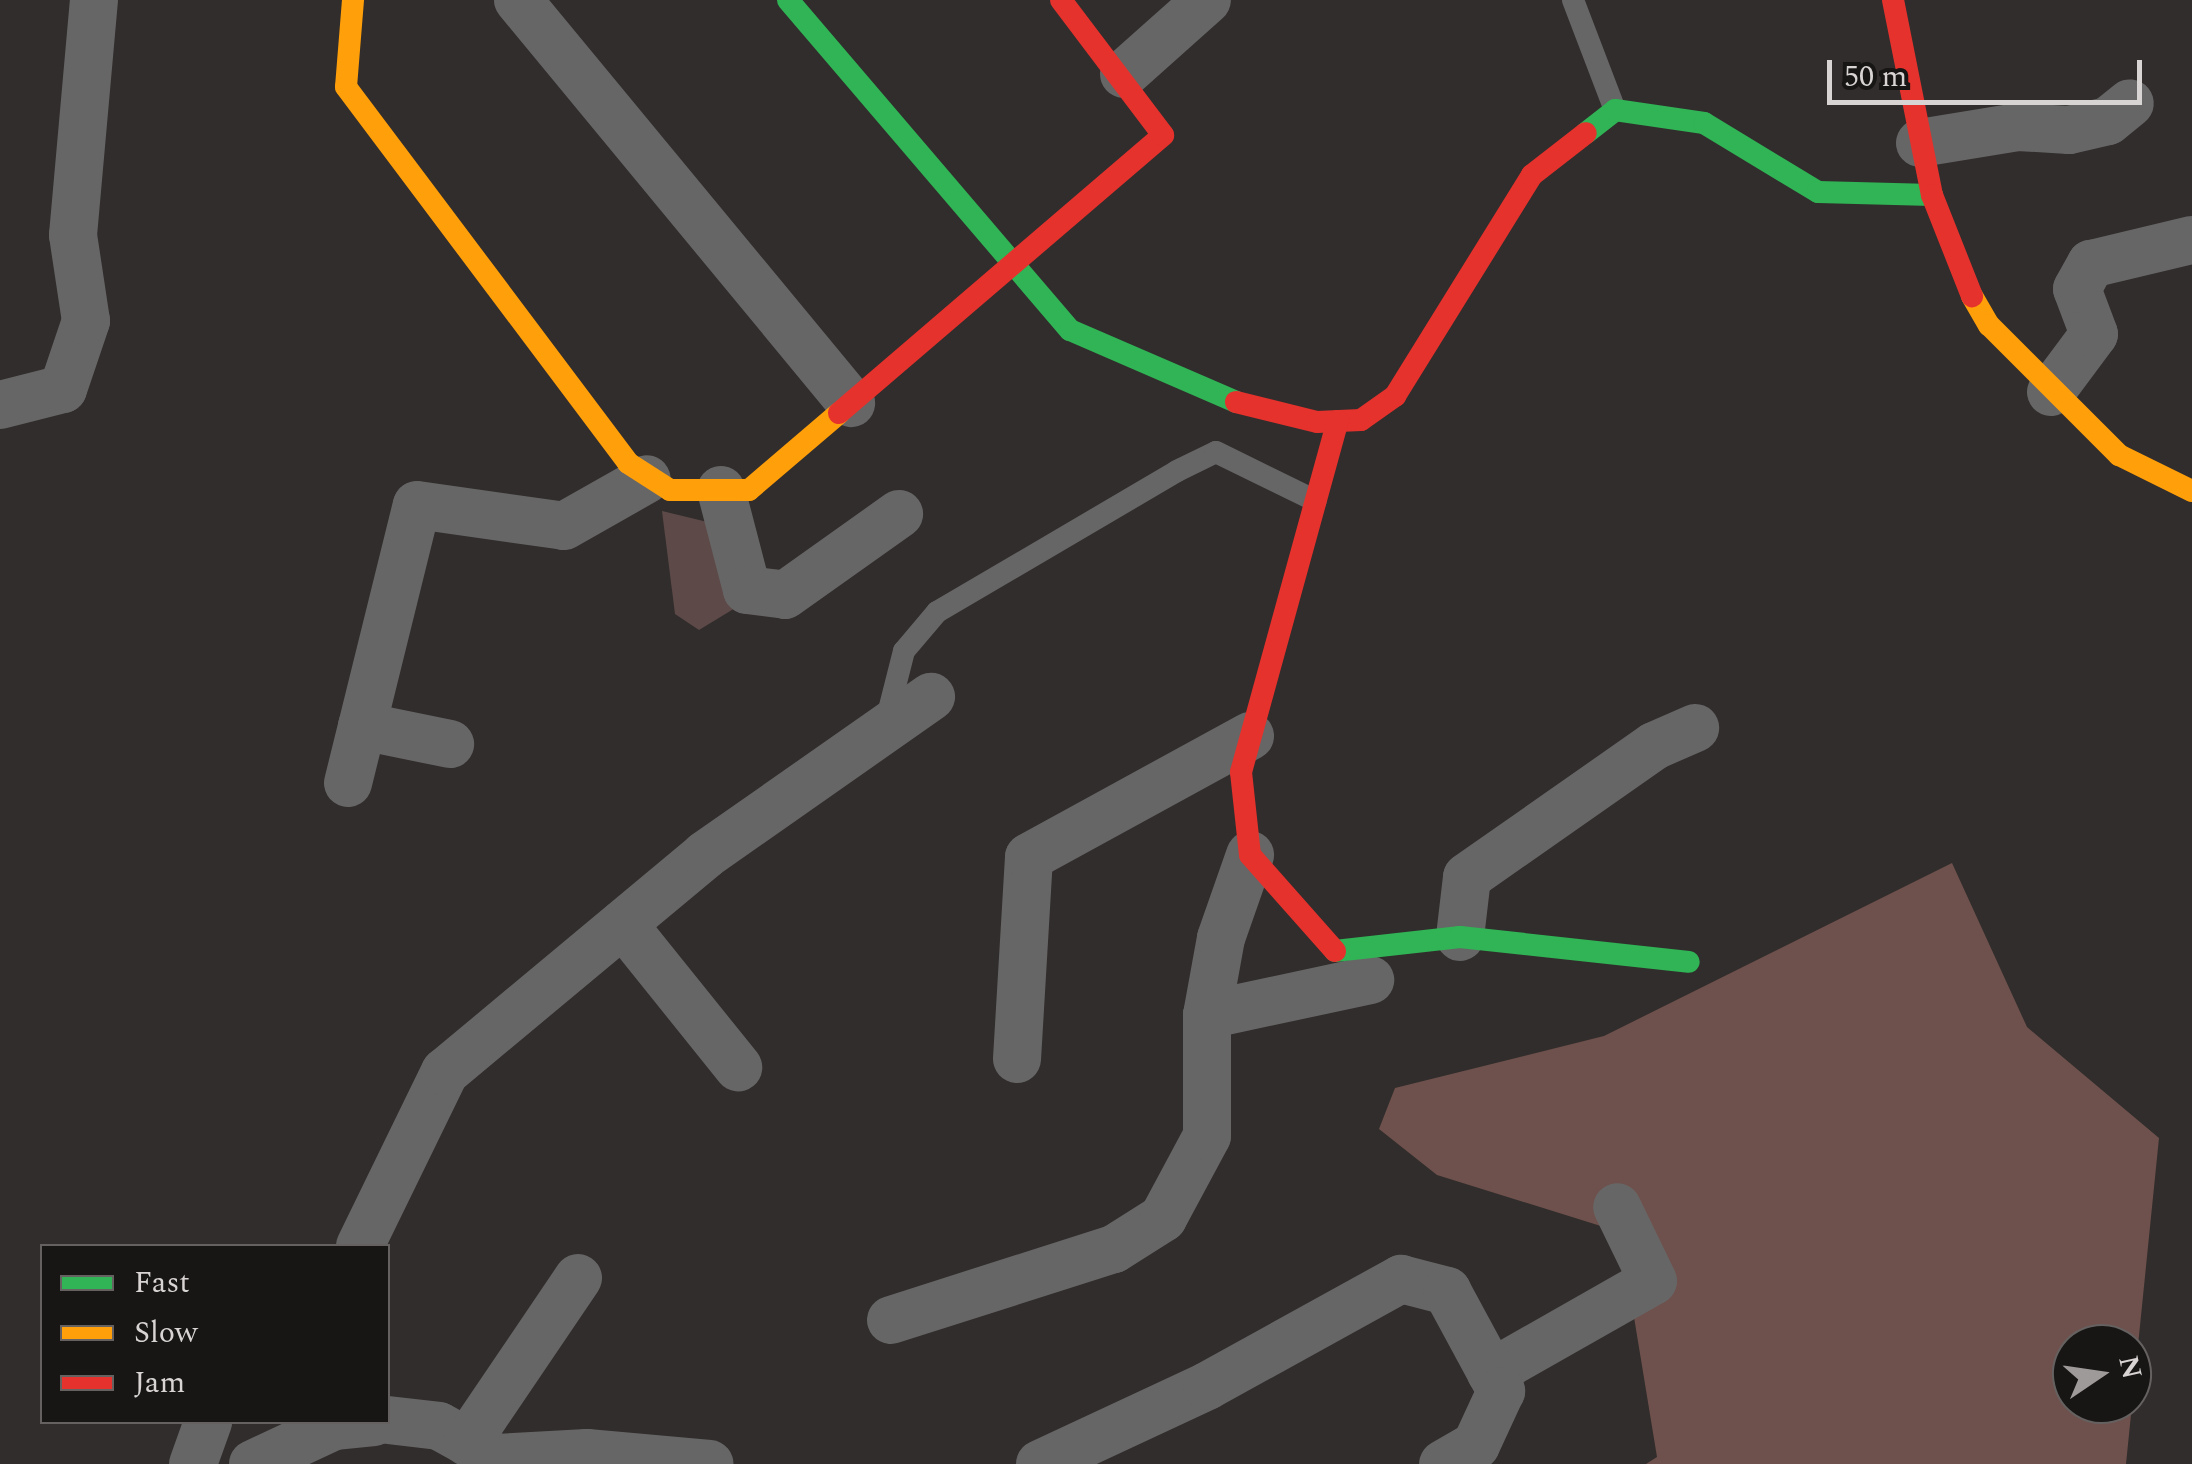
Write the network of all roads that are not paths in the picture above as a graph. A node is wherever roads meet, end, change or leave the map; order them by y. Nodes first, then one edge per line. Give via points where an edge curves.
1 (94, 0) edge
2 (353, 0) edge
3 (518, 0) edge
4 (788, 0) edge
5 (1061, 0) edge
6 (1208, 0) edge
7 (1573, 0) edge
8 (1893, 0) edge
9 (1124, 74) junction
10 (2130, 103) dead end
11 (1615, 110) junction
12 (1920, 143) junction
13 (1932, 195) junction
14 (2192, 240) edge
15 (1009, 264) junction
16 (2050, 392) junction
17 (850, 403) junction
18 (0, 406) edge
19 (1338, 421) junction
20 (647, 479) junction
21 (720, 490) junction
22 (2192, 490) edge
23 (1316, 500) junction
24 (899, 514) dead end
25 (930, 696) dead end
26 (362, 726) junction
27 (885, 728) junction
28 (1694, 728) dead end
29 (1250, 736) junction
30 (450, 744) dead end
31 (348, 783) dead end
32 (1250, 855) junction
33 (622, 924) junction
34 (1460, 937) junction
35 (1689, 962) dead end
36 (1370, 980) dead end
37 (1206, 1016) junction
38 (1017, 1059) dead end
39 (738, 1066) dead end
40 (1617, 1207) dead end
41 (361, 1244) edge
42 (578, 1278) dead end
43 (891, 1320) dead end
44 (1491, 1373) junction
45 (390, 1420) edge
46 (207, 1424) edge
47 (354, 1424) edge
48 (488, 1455) edge
49 (1450, 1462) edge
50 (193, 1464) edge
51 (253, 1464) edge
52 (710, 1464) edge
53 (1040, 1464) edge

1 - 18 street via 73,235 86,321 63,389
2 - 20 street via 346,87
3 - 17 street
4 - 15 street
5 - 9 street
6 - 9 street
7 - 11 lane
8 - 12 street
9 - 15 street via 1163,135
10 - 12 street via 2108,121 2069,130 2018,127
11 - 13 street via 1704,123 1818,192
11 - 19 street via 1532,175 1395,396 1361,420
12 - 13 street
13 - 16 street via 1955,268 1988,326
14 - 16 street via 2091,264 2077,289 2094,334
15 - 17 street
15 - 19 street via 1070,330 1107,353 1214,397
16 - 22 street via 2119,455
17 - 21 street via 749,490
19 - 23 street
20 - 21 street via 670,490
20 - 26 street via 564,526 416,506
21 - 24 street via 747,590 785,596
23 - 27 lane via 1216,452 1177,471 937,612 904,651
23 - 29 street
25 - 27 street
26 - 30 street
26 - 31 street
27 - 33 street
28 - 34 street via 1654,746 1467,877
29 - 32 street via 1241,772
29 - 38 street via 1029,857
32 - 34 street via 1336,952
32 - 37 street via 1221,938
33 - 39 street
33 - 41 street via 445,1072
34 - 35 street
36 - 37 street
37 - 43 street via 1207,1136 1162,1218 1114,1249
40 - 44 street via 1654,1281
42 - 48 street
44 - 49 street via 1501,1391 1476,1445
44 - 53 street via 1447,1292 1401,1278 1207,1386
45 - 48 street via 439,1426
46 - 50 street
47 - 51 street via 334,1426
48 - 52 street via 587,1453

